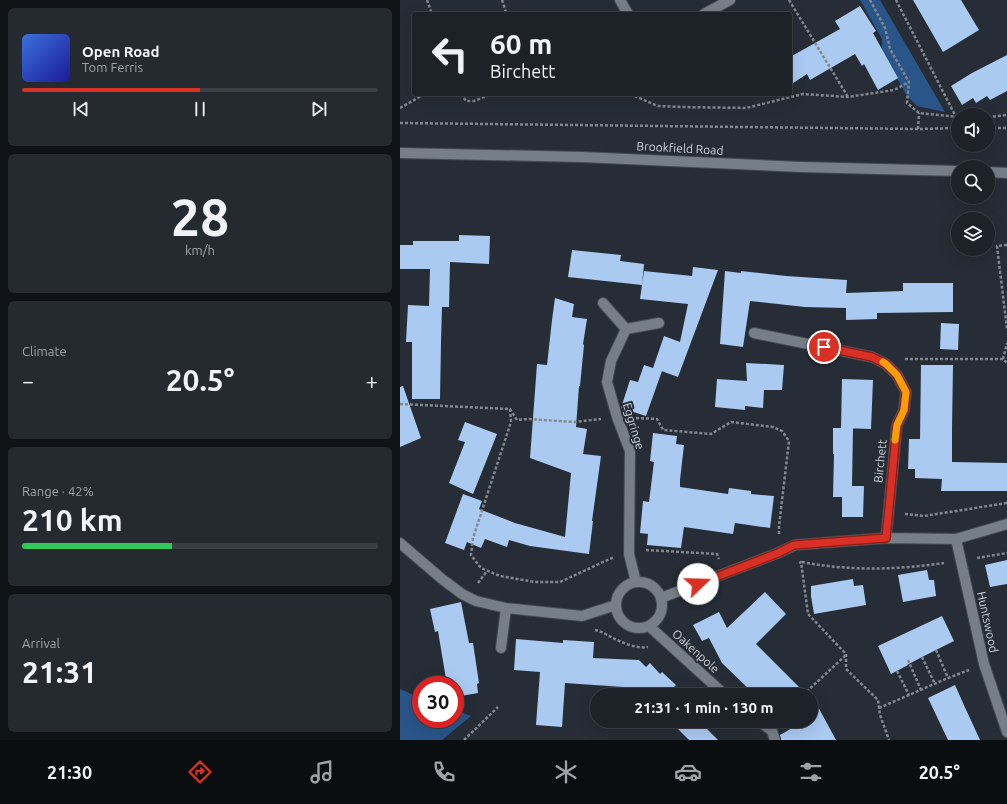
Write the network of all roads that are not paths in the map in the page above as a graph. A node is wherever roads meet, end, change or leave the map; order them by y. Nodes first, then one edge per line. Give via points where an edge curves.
1 (620, 0) edge
2 (730, 0) edge
3 (627, 12) edge
4 (708, 12) edge
5 (400, 153) edge
6 (951, 171) edge
7 (995, 172) edge
8 (1007, 173) edge
9 (603, 303) dead end
10 (659, 323) dead end
11 (626, 329) junction
12 (754, 333) dead end
13 (1007, 524) edge
14 (886, 538) junction
15 (956, 539) junction
16 (400, 543) edge
17 (636, 582) junction
18 (661, 598) junction
19 (616, 605) junction
20 (506, 608) junction
21 (649, 626) junction
22 (501, 648) dead end
23 (717, 688) edge
24 (768, 728) edge
25 (1007, 732) edge
26 (775, 740) edge

1 - 3 street
2 - 4 street
5 - 6 street, Brookfield Road
7 - 8 street
9 - 11 street
10 - 11 street
11 - 17 street, Eggringe via 611,361 608,382 616,417 630,451 629,554
12 - 14 street, Birchett via 872,357 886,364 897,375 906,392 904,410 897,425
13 - 15 street
14 - 15 street
14 - 18 street via 794,545
15 - 25 street, Huntswood via 984,664
16 - 20 street via 462,594 476,601
17 - 18 street via 651,586
17 - 19 street via 620,592
18 - 21 street via 661,611
19 - 20 street via 582,616
19 - 21 street via 617,612 626,625 633,628
20 - 22 street
21 - 23 street, Oakenpole
24 - 26 street

